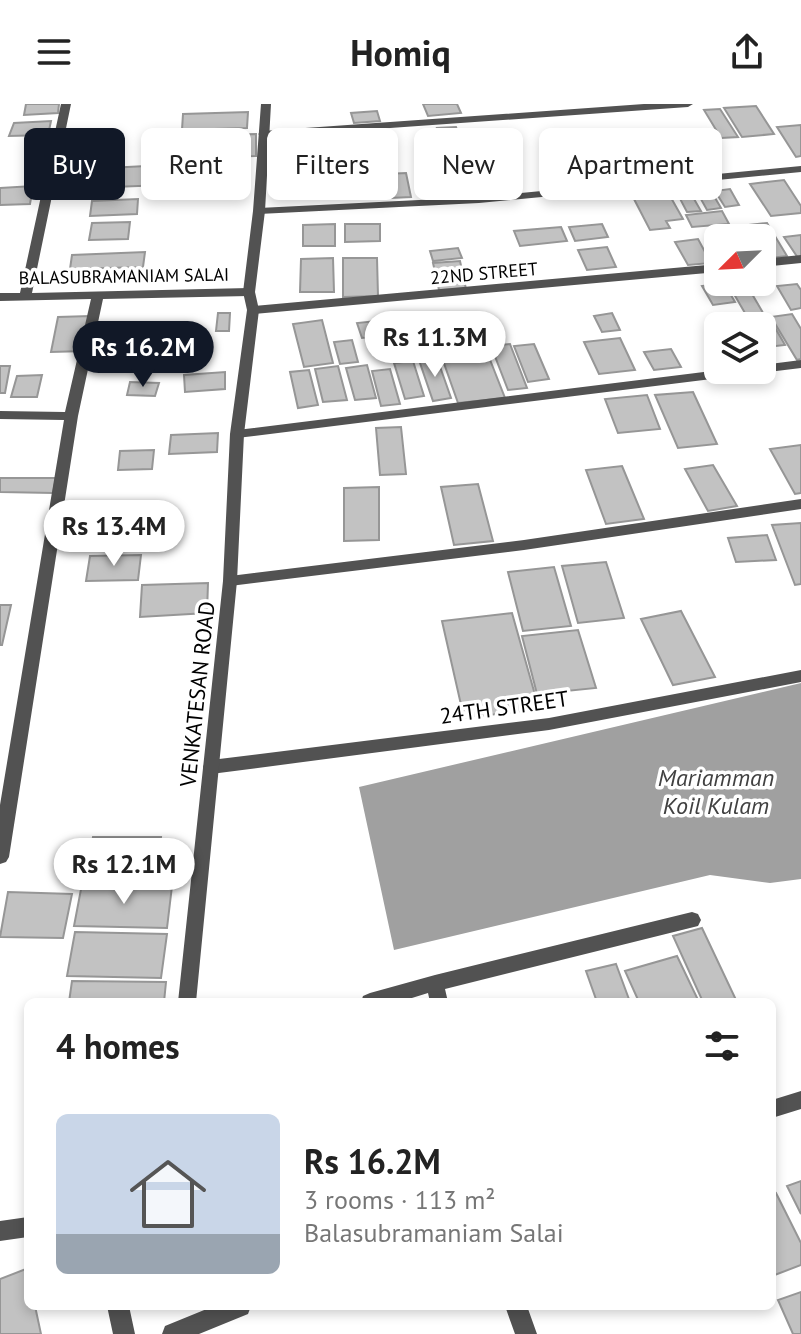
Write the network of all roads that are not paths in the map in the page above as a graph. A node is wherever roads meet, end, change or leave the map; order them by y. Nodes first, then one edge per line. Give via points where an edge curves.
1 (66, 104) edge
2 (266, 104) edge
3 (688, 104) edge
4 (263, 134) junction
5 (801, 169) edge
6 (259, 211) junction
7 (801, 259) edge
8 (776, 262) edge
9 (704, 269) edge
10 (249, 292) junction
11 (98, 294) junction
12 (25, 296) junction
13 (0, 297) edge
14 (253, 310) junction
15 (801, 364) edge
16 (776, 367) edge
17 (704, 376) edge
18 (0, 415) edge
19 (71, 416) junction
20 (237, 434) junction
21 (801, 504) edge
22 (230, 581) junction
23 (801, 676) edge
24 (211, 767) junction
25 (0, 857) edge
26 (692, 920) dead end
27 (437, 992) edge
28 (187, 998) edge
29 (397, 998) edge
30 (801, 1100) edge
31 (776, 1108) edge
32 (24, 1228) edge
33 (0, 1231) edge
34 (119, 1310) edge
35 (230, 1310) edge
36 (517, 1310) edge
37 (124, 1334) edge
38 (173, 1334) edge
39 (526, 1334) edge

1 - 12 street
2 - 4 street, VENKATESAN ROAD
3 - 4 street
4 - 6 street, VENKATESAN ROAD
5 - 6 street via 479,200
6 - 10 street, VENKATESAN ROAD
7 - 8 street
9 - 14 street, 22ND STREET
10 - 11 street, BALASUBRAMANIAM SALAI
10 - 14 street, VENKATESAN ROAD
11 - 12 street, BALASUBRAMANIAM SALAI
11 - 19 street
12 - 13 street, BALASUBRAMANIAM SALAI
14 - 20 street, VENKATESAN ROAD
15 - 16 street
17 - 20 street
18 - 19 street
19 - 25 street
20 - 22 street, VENKATESAN ROAD
21 - 22 street
22 - 24 street, VENKATESAN ROAD
23 - 24 street, 24TH STREET via 549,724
24 - 28 street, VENKATESAN ROAD
26 - 27 street
27 - 29 street
30 - 31 street
32 - 33 street
34 - 37 street
35 - 38 street
36 - 39 street

